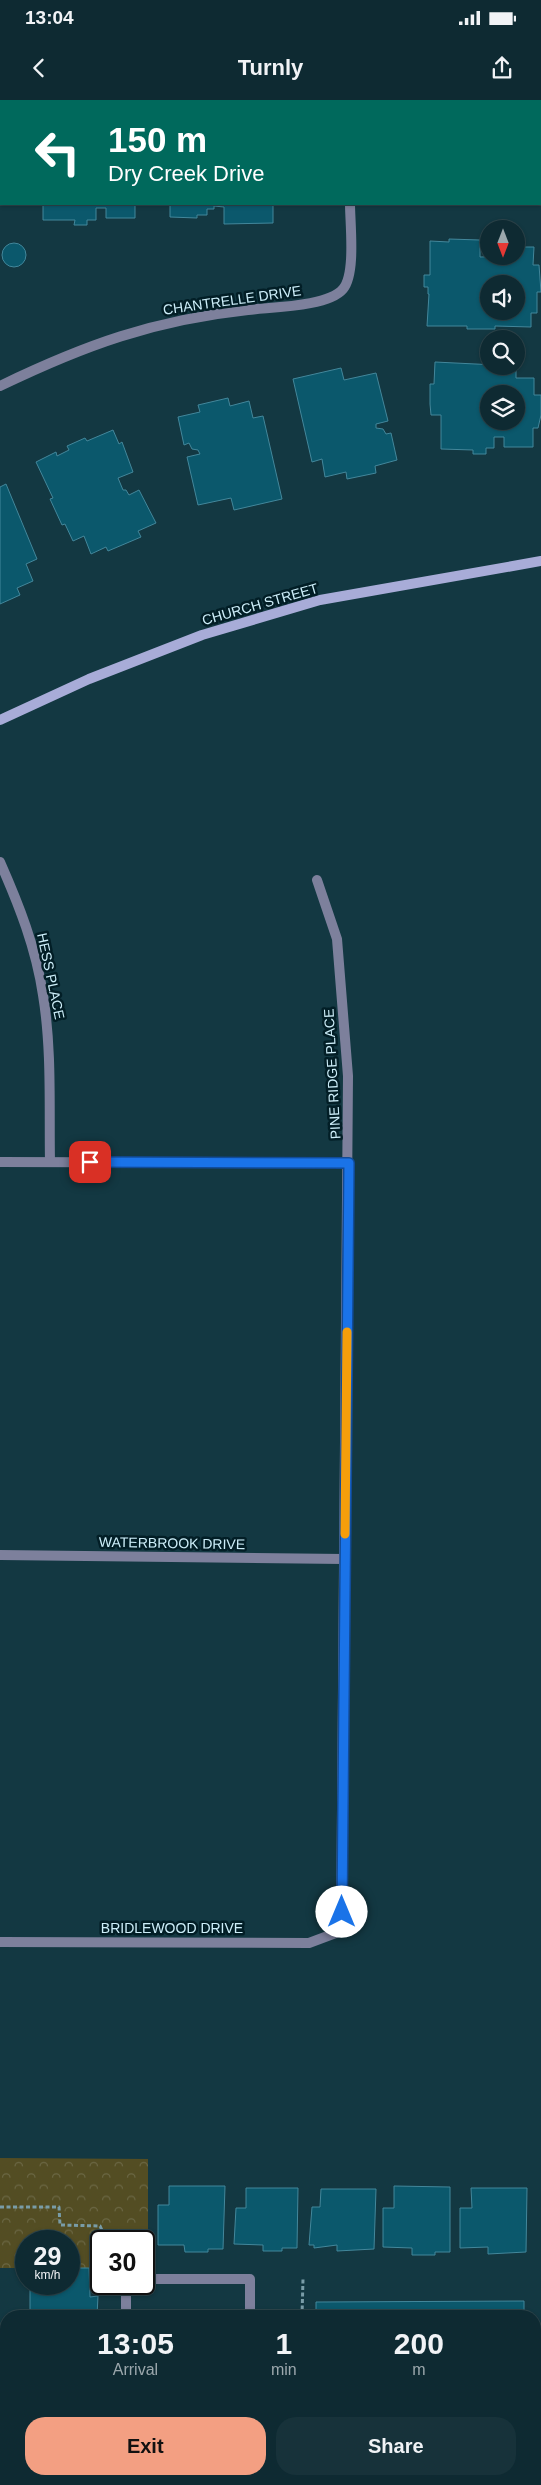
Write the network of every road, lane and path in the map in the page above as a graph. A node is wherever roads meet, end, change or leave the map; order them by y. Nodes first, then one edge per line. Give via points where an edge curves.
1 (350, 205) edge
2 (0, 386) edge
3 (541, 561) edge
4 (0, 720) edge
5 (0, 862) edge
6 (317, 880) dead end
7 (0, 1162) edge
8 (50, 1162) junction
9 (349, 1163) junction
10 (0, 1556) edge
11 (344, 1559) junction
12 (342, 1931) joint
13 (0, 1942) edge
14 (0, 2207) edge
15 (102, 2230) edge
16 (155, 2279) edge
17 (303, 2279) dead end
18 (126, 2295) edge
19 (126, 2310) edge
20 (250, 2310) edge
21 (302, 2310) edge

1 - 2 street, CHANTRELLE DRIVE via 349,276 342,290 328,298 193,317 148,327 96,343
3 - 4 main road, CHURCH STREET via 311,603 202,635 89,679
5 - 8 street, HESS PLACE via 20,907 43,994 48,1030
6 - 9 street, PINE RIDGE PLACE via 337,939 348,1076
7 - 8 street
8 - 9 street
9 - 11 street, PINE RIDGE PLACE
10 - 11 street, WATERBROOK DRIVE
11 - 12 street, PINE RIDGE PLACE
12 - 13 street, BRIDLEWOOD DRIVE via 309,1943
14 - 15 path via 59,2207 60,2225 100,2226
16 - 20 street via 250,2279
17 - 21 path
18 - 19 street

